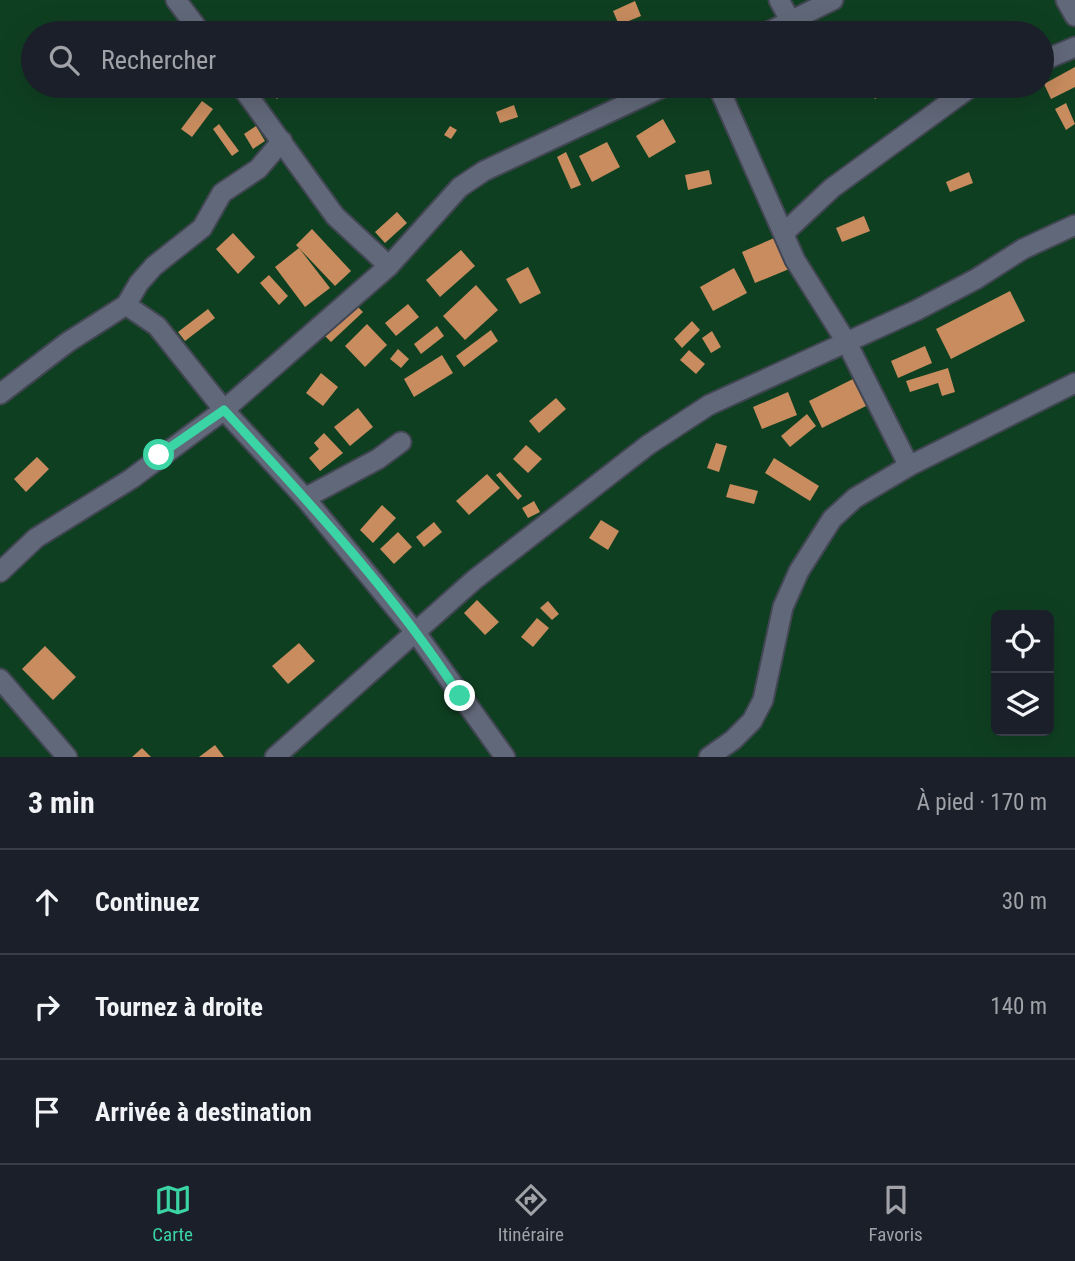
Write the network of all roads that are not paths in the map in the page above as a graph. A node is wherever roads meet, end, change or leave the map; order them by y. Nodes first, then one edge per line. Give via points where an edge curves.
1 (176, 0) edge
2 (779, 0) edge
3 (833, 0) edge
4 (1066, 0) edge
5 (1075, 16) edge
6 (790, 20) joint
7 (192, 21) edge
8 (1075, 47) edge
9 (1054, 56) edge
10 (250, 98) edge
11 (639, 98) edge
12 (723, 98) edge
13 (956, 98) edge
14 (282, 141) junction
15 (1075, 225) edge
16 (785, 233) junction
17 (389, 266) junction
18 (126, 305) junction
19 (847, 343) junction
20 (1075, 383) edge
21 (0, 394) edge
22 (224, 410) junction
23 (401, 442) dead end
24 (909, 466) junction
25 (305, 498) junction
26 (0, 572) edge
27 (416, 633) junction
28 (0, 678) edge
29 (67, 757) edge
30 (275, 757) edge
31 (505, 757) edge
32 (709, 757) edge

1 - 7 street
2 - 6 street
3 - 6 street
4 - 5 street
8 - 9 street
10 - 14 street
11 - 17 street via 484,171 460,187
12 - 16 street
13 - 16 street via 832,188
14 - 17 street via 335,216
14 - 18 street via 258,169 222,193 202,229 154,266
15 - 19 street
16 - 19 street via 809,285
17 - 22 street
18 - 21 street
18 - 22 street via 157,326
19 - 24 street
19 - 27 street via 709,405 648,445 474,580
20 - 24 street
22 - 25 street
22 - 26 street via 131,479 36,538
23 - 25 street
24 - 32 street via 856,498 817,539 783,607 763,700 742,731
25 - 27 street
27 - 30 street
27 - 31 street
28 - 29 street

